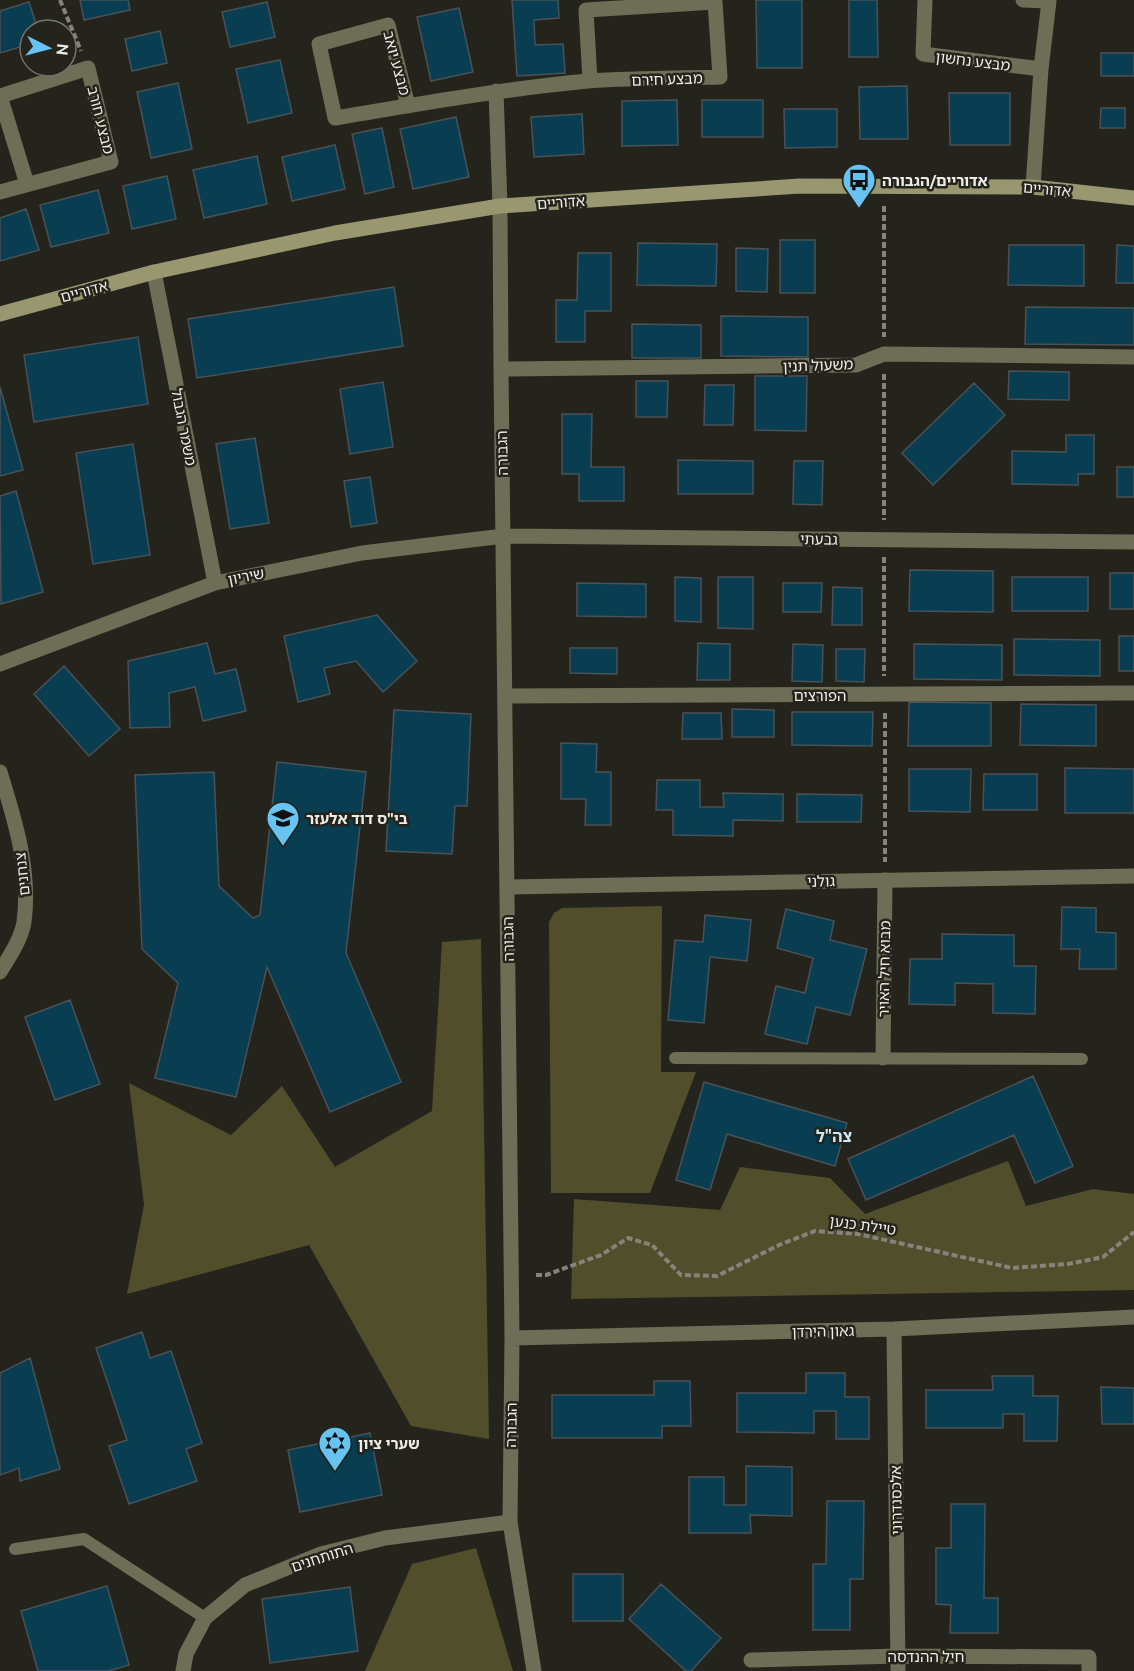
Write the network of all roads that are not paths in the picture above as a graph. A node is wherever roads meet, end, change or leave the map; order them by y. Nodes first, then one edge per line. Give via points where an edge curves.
1 (925, 0) edge
2 (1023, 0) edge
3 (1041, 69) junction
4 (590, 81) junction
5 (496, 91) junction
6 (408, 106) junction
7 (27, 184) junction
8 (1033, 187) junction
9 (0, 192) edge
10 (1134, 198) edge
11 (500, 206) junction
12 (154, 272) junction
13 (0, 314) edge
14 (1134, 357) edge
15 (501, 369) junction
16 (504, 536) junction
17 (1134, 542) edge
18 (214, 583) junction
19 (0, 664) edge
20 (1134, 693) edge
21 (505, 696) junction
22 (0, 772) edge
23 (1134, 876) edge
24 (885, 880) junction
25 (507, 887) junction
26 (0, 972) edge
27 (675, 1058) dead end
28 (883, 1058) junction
29 (1082, 1059) dead end
30 (1134, 1317) edge
31 (894, 1329) junction
32 (512, 1338) junction
33 (510, 1522) junction
34 (15, 1549) dead end
35 (205, 1618) junction
36 (750, 1660) dead end
37 (898, 1663) edge
38 (183, 1671) edge
39 (534, 1671) edge
40 (1089, 1671) edge

1 - 3 street, מבצע נחשון via 923,54
2 - 3 street via 1049,1
3 - 8 street
4 - 4 street, מבצע חירם via 720,77 715,2 586,9
4 - 5 street, מבצע חירם
5 - 6 street, מבצע יואב
5 - 11 street, הגבורה
6 - 6 street, מבצע יואב via 388,25 319,44 335,118
7 - 7 street, מבצע חורב via 111,162 88,68 0,96
7 - 9 street, מבצע חורב
8 - 10 street, אדוריים
8 - 11 street, אדוריים via 800,186
11 - 12 street, אדוריים via 335,233
11 - 15 street, הגבורה
12 - 13 street, אדוריים
12 - 18 street, משמר הגבול
14 - 15 street, משעול תנין via 884,354 856,365
15 - 16 street, הגבורה
16 - 17 street, גבעתי
16 - 18 street, שיריון via 362,553
16 - 21 street, הגבורה
18 - 19 street, שיריון
20 - 21 street, הפורצים
21 - 25 street, הגבורה
22 - 26 street, צנחנים via 13,813 26,881 24,924
23 - 24 street, גולני
24 - 25 street, גולני
24 - 28 street, מבוא חיל האויר
25 - 32 street, הגבורה
27 - 28 lane
28 - 29 lane
30 - 31 street, גאון הירדן
31 - 32 street, גאון הירדן
31 - 37 street, אלכסנדרוני
32 - 33 street, הגבורה
33 - 35 street, התותחנים via 385,1538 321,1554 245,1585
33 - 39 street, הגבורה
34 - 35 lane via 84,1539
35 - 38 street, התותחנים via 186,1654
36 - 37 street, חיל ההנדסה
37 - 40 street, חיל ההנדסה via 1089,1657

